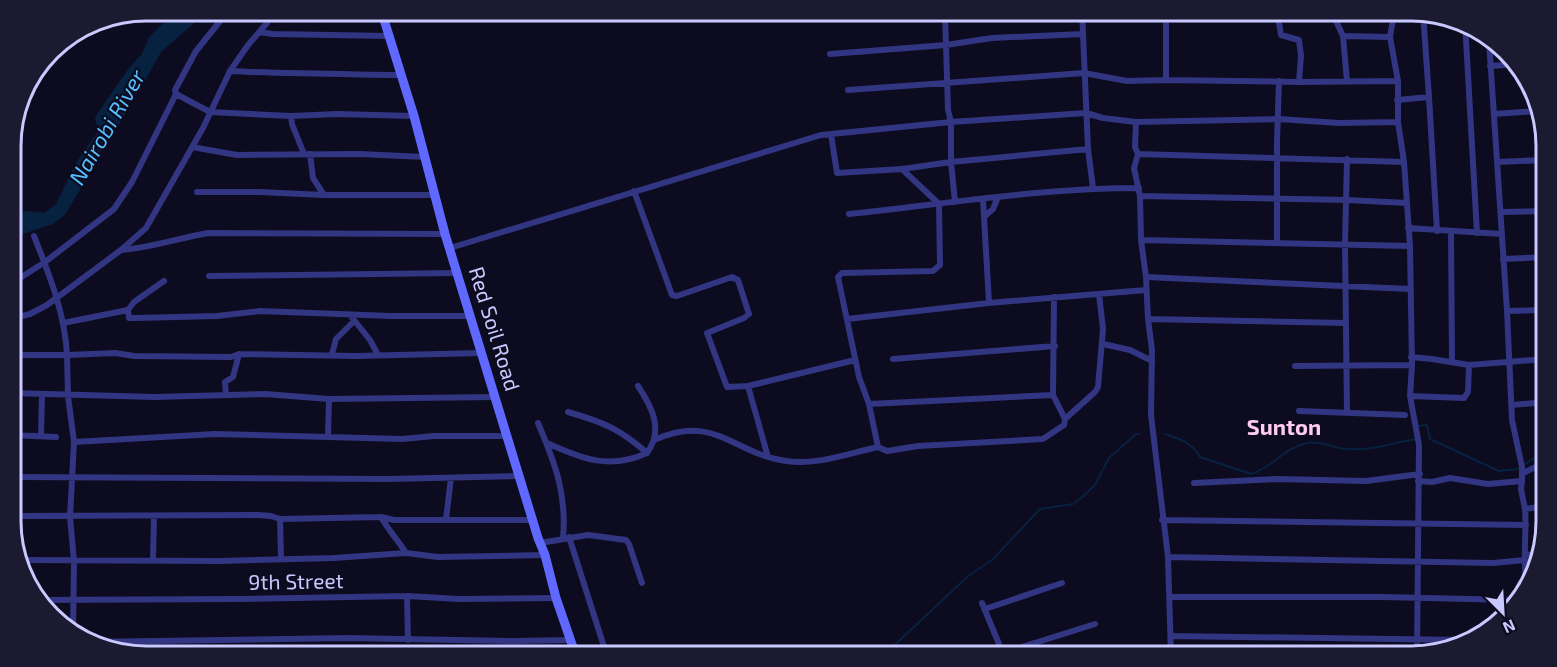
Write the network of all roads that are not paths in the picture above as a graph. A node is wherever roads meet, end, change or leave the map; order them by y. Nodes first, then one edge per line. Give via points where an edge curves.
1 (220, 21) edge
2 (268, 21) edge
3 (384, 21) edge
4 (945, 21) edge
5 (1082, 21) edge
6 (1166, 21) edge
7 (1279, 21) edge
8 (1336, 21) edge
9 (1391, 21) edge
10 (1424, 22) edge
11 (259, 32) junction
12 (1083, 34) junction
13 (1466, 34) edge
14 (389, 36) junction
15 (1343, 36) junction
16 (1390, 37) junction
17 (946, 45) junction
18 (1489, 49) edge
19 (830, 54) dead end
20 (1505, 65) edge
21 (1490, 66) junction
22 (230, 71) junction
23 (1084, 72) junction
24 (400, 75) junction
25 (1166, 80) junction
26 (1279, 81) junction
27 (1347, 81) junction
28 (1398, 81) junction
29 (1299, 82) junction
30 (948, 83) junction
31 (848, 90) dead end
32 (176, 94) junction
33 (1429, 97) junction
34 (1398, 100) junction
35 (1531, 111) edge
36 (210, 112) junction
37 (1086, 113) junction
38 (1494, 114) junction
39 (291, 116) junction
40 (414, 116) junction
41 (1278, 119) junction
42 (951, 122) junction
43 (1136, 122) junction
44 (1398, 122) junction
45 (831, 134) junction
46 (192, 147) junction
47 (1088, 148) junction
48 (307, 154) junction
49 (1138, 154) junction
50 (424, 157) junction
51 (1277, 158) junction
52 (1347, 159) junction
53 (1536, 160) edge
54 (951, 162) junction
55 (1404, 162) junction
56 (1497, 162) junction
57 (902, 169) junction
58 (1093, 188) junction
59 (1139, 188) junction
60 (634, 191) junction
61 (197, 192) dead end
62 (324, 195) junction
63 (434, 195) junction
64 (1140, 196) junction
65 (998, 197) junction
66 (983, 199) junction
67 (1277, 199) junction
68 (1347, 200) junction
69 (955, 202) junction
70 (1407, 203) junction
71 (939, 204) junction
72 (1536, 211) edge
73 (1501, 212) junction
74 (849, 214) dead end
75 (984, 217) junction
76 (1408, 228) junction
77 (1437, 231) junction
78 (1450, 232) junction
79 (1477, 233) junction
80 (445, 234) junction
81 (1502, 234) junction
82 (34, 236) dead end
83 (1141, 240) junction
84 (1277, 242) junction
85 (1345, 244) junction
86 (1410, 246) junction
87 (450, 248) junction
88 (121, 250) junction
89 (1536, 257) edge
90 (1503, 259) junction
91 (45, 262) junction
92 (458, 273) junction
93 (208, 276) dead end
94 (21, 277) edge
95 (1146, 277) junction
96 (164, 280) dead end
97 (1345, 287) junction
98 (1410, 289) junction
99 (1146, 290) junction
100 (1099, 294) junction
101 (1054, 297) junction
102 (57, 298) junction
103 (989, 303) junction
104 (128, 310) junction
105 (1536, 310) edge
106 (1507, 311) junction
107 (350, 315) junction
108 (470, 316) junction
109 (21, 317) edge
110 (847, 319) junction
111 (1148, 319) junction
112 (354, 321) junction
113 (63, 323) junction
114 (1346, 323) junction
115 (1103, 344) junction
116 (1055, 346) junction
117 (482, 352) junction
118 (239, 354) junction
119 (332, 354) junction
120 (21, 355) edge
121 (67, 355) junction
122 (378, 355) junction
123 (892, 359) dead end
124 (855, 360) junction
125 (1536, 360) edge
126 (1152, 361) junction
127 (1412, 361) junction
128 (1452, 362) junction
129 (1509, 362) junction
130 (1347, 365) junction
131 (1295, 366) dead end
132 (1469, 366) junction
133 (638, 386) dead end
134 (748, 386) junction
135 (21, 393) edge
136 (42, 394) junction
137 (226, 395) junction
138 (1053, 395) junction
139 (68, 396) junction
140 (496, 396) junction
141 (1410, 396) junction
142 (329, 399) junction
143 (1536, 403) edge
144 (869, 404) junction
145 (1512, 405) junction
146 (1299, 411) dead end
147 (568, 412) dead end
148 (1347, 412) junction
149 (1405, 415) dead end
150 (1065, 419) junction
151 (538, 423) dead end
152 (21, 435) edge
153 (41, 436) junction
154 (328, 436) junction
155 (507, 436) junction
156 (56, 437) dead end
157 (654, 440) junction
158 (74, 442) junction
159 (546, 443) junction
160 (878, 447) junction
161 (647, 453) junction
162 (768, 457) junction
163 (1536, 466) edge
164 (1522, 471) junction
165 (520, 476) junction
166 (21, 477) edge
167 (72, 477) junction
168 (451, 478) junction
169 (1419, 478) junction
170 (1194, 483) dead end
171 (1536, 507) edge
172 (1525, 509) junction
173 (21, 516) edge
174 (154, 516) junction
175 (70, 517) junction
176 (381, 517) junction
177 (280, 519) junction
178 (446, 519) junction
179 (532, 520) junction
180 (1162, 520) junction
181 (1418, 524) junction
182 (1526, 525) junction
183 (566, 538) junction
184 (540, 543) junction
185 (406, 553) junction
186 (546, 555) junction
187 (1531, 556) edge
188 (1168, 557) junction
189 (1525, 557) junction
190 (281, 559) junction
191 (28, 560) edge
192 (153, 560) junction
193 (74, 561) junction
194 (1419, 562) junction
195 (1525, 571) edge
196 (642, 583) dead end
197 (1062, 583) dead end
198 (407, 596) junction
199 (1170, 597) junction
200 (556, 598) junction
201 (1418, 599) junction
202 (50, 600) edge
203 (1507, 600) edge
204 (73, 601) junction
205 (73, 622) edge
206 (1095, 624) dead end
207 (1171, 636) junction
208 (408, 640) junction
209 (571, 640) junction
210 (1419, 640) junction
211 (1448, 640) edge
212 (114, 642) edge
213 (573, 646) edge
214 (604, 646) edge
215 (1000, 646) edge
216 (1030, 646) edge
217 (1171, 646) edge
218 (1418, 646) edge

1 - 32 street via 196,51
2 - 11 street
3 - 14 street, Red Soil Road
4 - 17 street
5 - 12 street
6 - 25 street
7 - 29 street via 1281,35 1299,40
8 - 15 street
9 - 16 street
10 - 33 street
11 - 14 street
11 - 22 street
12 - 17 street via 992,38
12 - 23 street
13 - 79 street
14 - 24 street, Red Soil Road
15 - 16 street
15 - 27 street
16 - 28 street
17 - 19 street
17 - 30 street
18 - 21 street
20 - 21 street
21 - 38 street
22 - 24 street
22 - 36 street
23 - 25 street via 1127,81
23 - 30 street
23 - 37 street
24 - 40 street, Red Soil Road
25 - 26 street
26 - 29 street
26 - 41 street
27 - 28 street
27 - 29 street
28 - 34 street
30 - 31 street
30 - 42 street
32 - 36 street
32 - 91 street via 132,182 114,209
33 - 34 street
33 - 77 street
34 - 44 street
35 - 38 street
36 - 39 street
36 - 46 street
37 - 42 street
37 - 43 street
37 - 47 street
38 - 56 street
39 - 40 street
39 - 48 street
40 - 50 street, Red Soil Road
41 - 43 street
41 - 44 street
41 - 51 street
42 - 45 street
42 - 54 street
43 - 49 street
44 - 55 street
45 - 57 street via 837,173
45 - 60 street
46 - 48 street via 237,155
46 - 88 street via 146,228
47 - 54 street
47 - 58 street
48 - 50 street
48 - 62 street via 313,178
49 - 51 street
49 - 59 street via 1134,168
50 - 63 street, Red Soil Road
51 - 52 street
51 - 67 street
52 - 55 street
52 - 68 street
53 - 56 street
54 - 57 street
54 - 69 street
55 - 70 street
56 - 73 street
57 - 71 street
58 - 59 street
58 - 65 street
59 - 64 street
60 - 87 street
60 - 134 street via 672,295 732,277 738,280 749,314 707,333 727,387
61 - 62 street
62 - 63 street
63 - 80 street, Red Soil Road
64 - 67 street
64 - 83 street
65 - 66 street
65 - 75 street
66 - 69 street
66 - 75 street
67 - 68 street
67 - 84 street
68 - 70 street
68 - 85 street
69 - 71 street
70 - 76 street
71 - 74 street
71 - 110 street via 941,260 937,270 842,273 838,277
72 - 73 street
73 - 81 street
75 - 103 street
76 - 77 street
76 - 86 street
77 - 78 street
78 - 79 street
78 - 128 street
79 - 81 street
80 - 87 street, Red Soil Road
80 - 88 street via 208,233
81 - 90 street
82 - 91 street
83 - 84 street
83 - 95 street
84 - 85 street
85 - 86 street
85 - 97 street
86 - 98 street
87 - 92 street, Red Soil Road
88 - 102 street
89 - 90 street
90 - 106 street
91 - 94 street
91 - 102 street
92 - 93 street
92 - 108 street, Red Soil Road
95 - 97 street
95 - 99 street
96 - 104 street
97 - 98 street
97 - 114 street
98 - 127 street
99 - 100 street
99 - 111 street
100 - 101 street
100 - 115 street
101 - 103 street
101 - 116 street
102 - 109 street
102 - 113 street
103 - 110 street
104 - 107 street via 129,318 260,311
104 - 113 street
105 - 106 street
106 - 129 street
107 - 108 street
107 - 112 street
108 - 117 street, Red Soil Road
110 - 124 street
111 - 114 street
111 - 126 street
112 - 119 street via 336,339
112 - 122 street
113 - 121 street
114 - 130 street
115 - 126 street via 1130,350
115 - 150 street via 1096,390
116 - 123 street
116 - 138 street
117 - 122 street
117 - 140 street, Red Soil Road
118 - 119 street
118 - 121 street
118 - 137 street via 233,377 225,382
119 - 122 street
120 - 121 street
121 - 139 street
124 - 134 street
124 - 144 street
125 - 129 street
126 - 180 street via 1151,415
127 - 128 street
127 - 130 street
127 - 141 street
128 - 132 street
129 - 132 street
129 - 145 street
130 - 131 street
130 - 148 street
132 - 141 street via 1464,399
133 - 157 street via 651,404 656,422
134 - 162 street
135 - 136 street
136 - 139 street
136 - 153 street
137 - 139 street
137 - 142 street
138 - 144 street
138 - 150 street
139 - 158 street
140 - 142 street
140 - 155 street, Red Soil Road
141 - 169 street via 1419,445
142 - 154 street
143 - 145 street
144 - 160 street
145 - 164 street
146 - 148 street
147 - 161 street via 626,434
148 - 149 street
150 - 160 street via 1064,425 1043,439 887,451
151 - 159 street
152 - 153 street
153 - 156 street
154 - 155 street
154 - 158 street via 215,434
155 - 165 street, Red Soil Road
157 - 161 street
157 - 162 street via 669,434 703,431
158 - 167 street
159 - 161 street via 575,456 607,463
159 - 183 street via 561,486
160 - 162 street via 806,463
163 - 164 street
164 - 169 street via 1488,484 1450,478 1426,482
164 - 172 street
165 - 168 street
165 - 179 street, Red Soil Road
166 - 167 street
167 - 168 street
167 - 175 street
168 - 178 street
169 - 170 street
169 - 181 street
171 - 172 street
172 - 182 street
173 - 175 street
174 - 175 street
174 - 177 street via 258,515
174 - 192 street
175 - 193 street
176 - 177 street
176 - 178 street
176 - 185 street
177 - 190 street
178 - 179 street
179 - 184 street, Red Soil Road
180 - 181 street
180 - 188 street
181 - 182 street
181 - 194 street
182 - 189 street
183 - 184 street
183 - 196 street via 588,535 626,540
183 - 214 street
184 - 186 street, Red Soil Road
185 - 186 street via 438,557
185 - 190 street
186 - 200 street, Red Soil Road
187 - 189 street
188 - 194 street
188 - 199 street
189 - 194 street via 1493,563
189 - 195 street
190 - 192 street
191 - 193 street
192 - 193 street
193 - 204 street
194 - 201 street
197 - 215 street via 984,606
198 - 200 street, 9th Street
198 - 204 street, 9th Street
198 - 208 street
199 - 201 street
199 - 207 street
200 - 209 street, Red Soil Road
201 - 203 street
201 - 210 street
202 - 204 street, 9th Street
204 - 205 street
206 - 216 street
207 - 210 street
207 - 217 street
208 - 209 street
208 - 212 street
209 - 213 street, Red Soil Road
210 - 211 street
210 - 218 street

